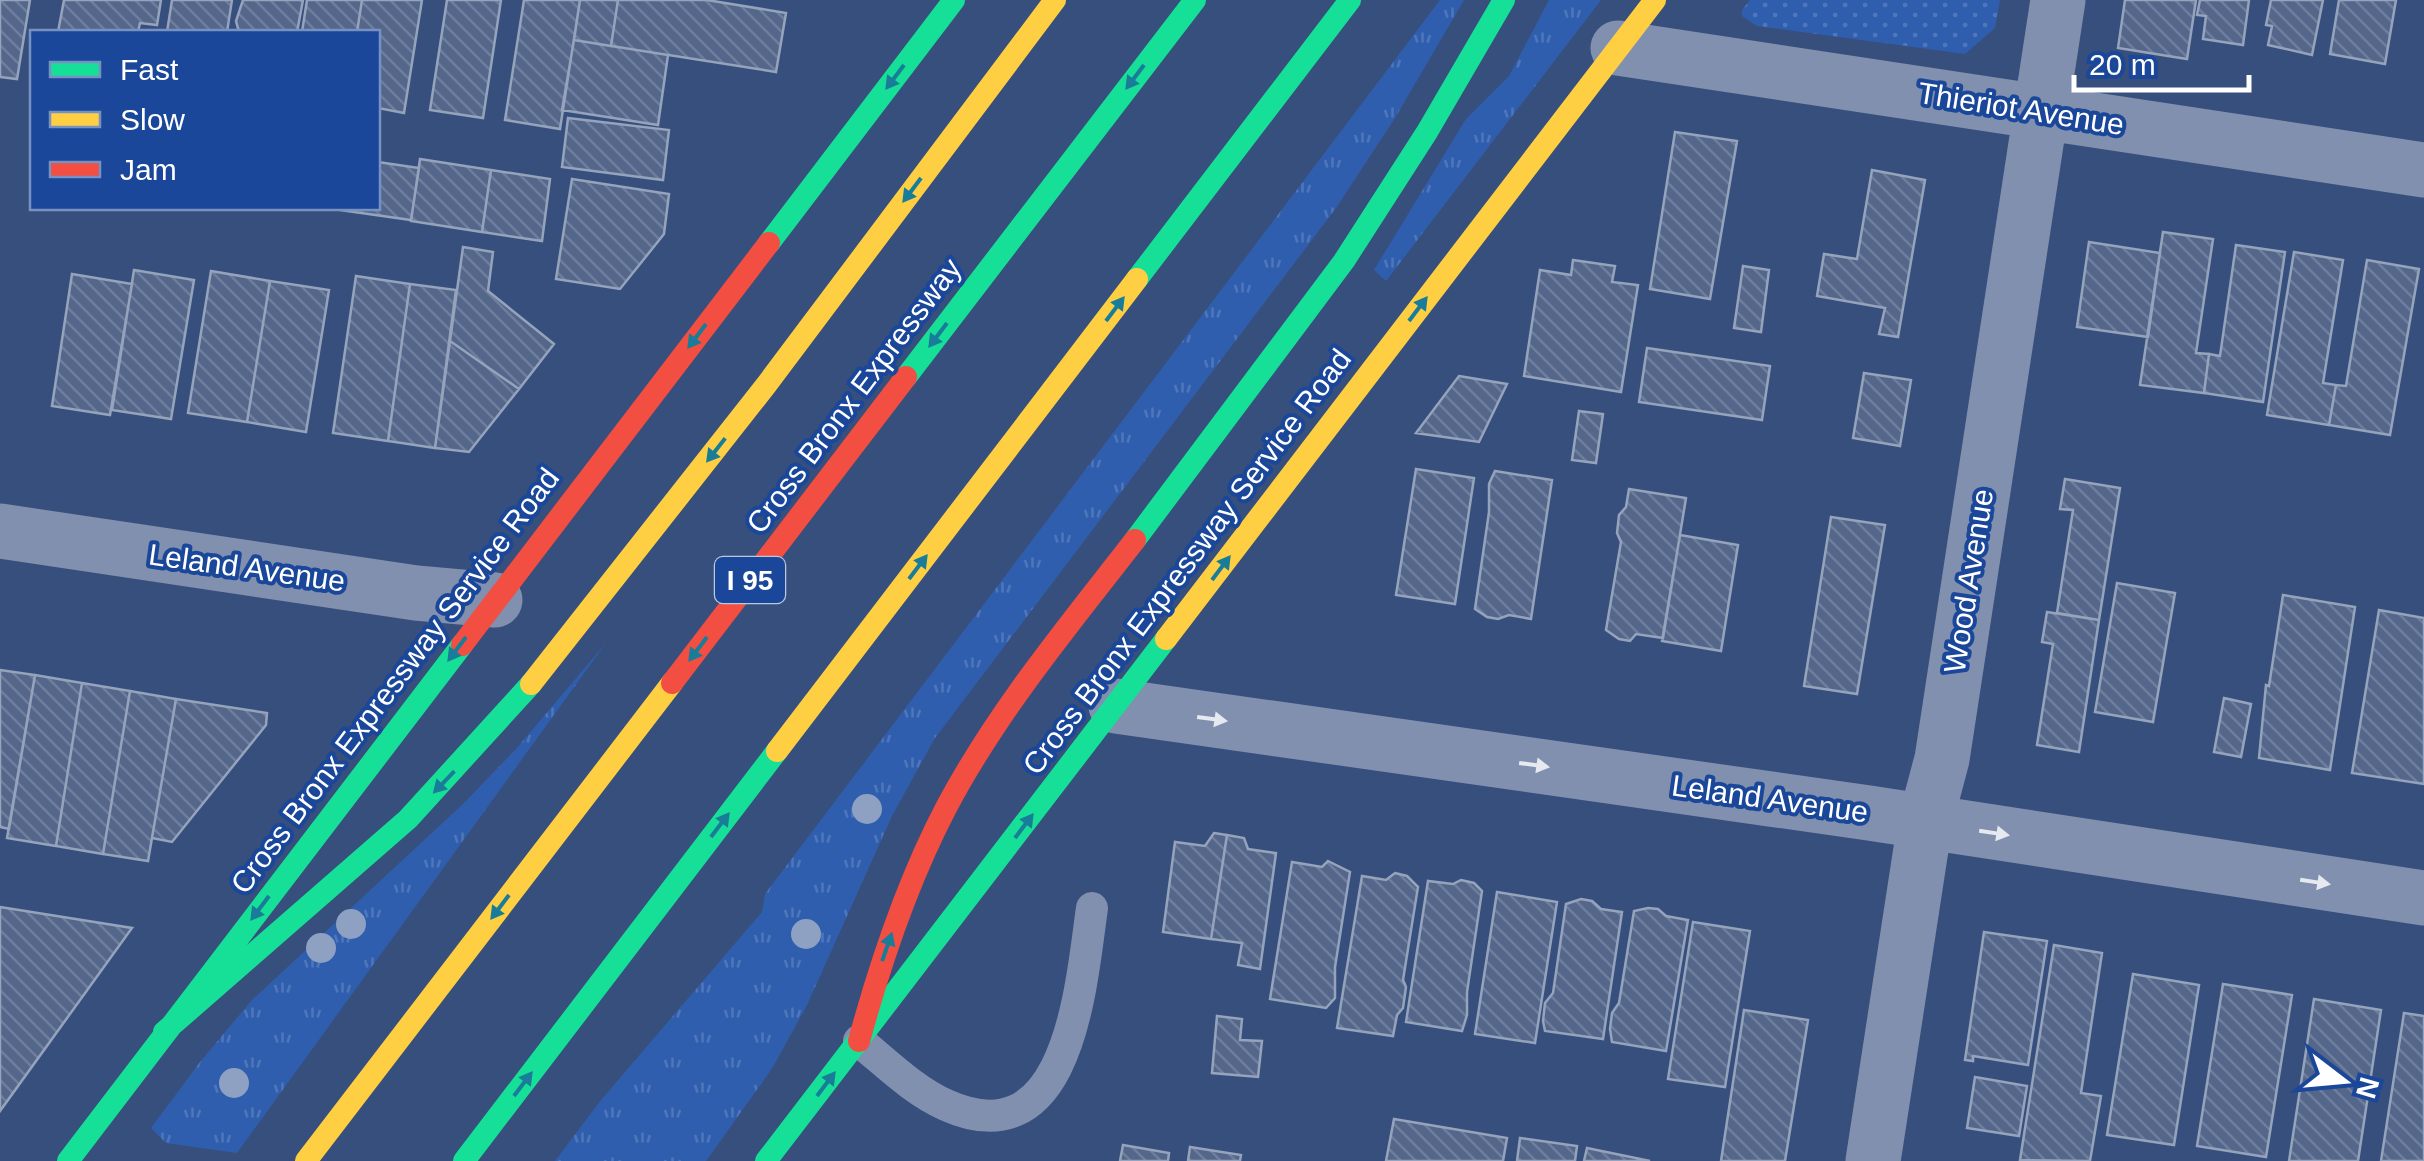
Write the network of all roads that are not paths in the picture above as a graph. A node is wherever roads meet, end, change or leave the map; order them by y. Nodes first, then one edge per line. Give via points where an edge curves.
1 (954, 0) edge
2 (1054, 0) edge
3 (1194, 0) edge
4 (1350, 0) edge
5 (1504, 0) edge
6 (1655, 0) edge
7 (2058, 0) edge
8 (1618, 48) junction
9 (2040, 112) junction
10 (2424, 170) edge
11 (0, 531) edge
12 (495, 600) junction
13 (1116, 706) junction
14 (1925, 823) junction
15 (2424, 898) edge
16 (1092, 908) dead end
17 (164, 1032) junction
18 (859, 1041) junction
19 (68, 1161) edge
20 (306, 1161) edge
21 (464, 1161) edge
22 (766, 1161) edge
23 (1873, 1161) edge

1 -> 12 main road, Cross Bronx Expressway Service Road
2 -> 17 main road via 767,384 512,708 408,819
3 -> 20 main road, Cross Bronx Expressway / I 95
21 -> 4 main road
18 -> 5 main road via 906,896 970,766 1372,220
6 - 8 main road, Cross Bronx Expressway Service Road
7 - 9 street, Wood Avenue
8 - 9 street, Thieriot Avenue
13 -> 8 main road, Cross Bronx Expressway Service Road
9 - 10 street, Thieriot Avenue
9 - 14 street, Wood Avenue via 1942,758
11 - 12 street, Leland Avenue
12 -> 17 main road, Cross Bronx Expressway Service Road
13 -> 14 street, Leland Avenue
18 -> 13 main road, Cross Bronx Expressway Service Road
14 -> 15 street, Leland Avenue
14 - 23 street, Wood Avenue
16 - 18 lane via 1069,1042 1053,1075 1023,1106 995,1114 949,1107
17 - 19 main road, Cross Bronx Expressway Service Road
22 -> 18 main road, Cross Bronx Expressway Service Road

